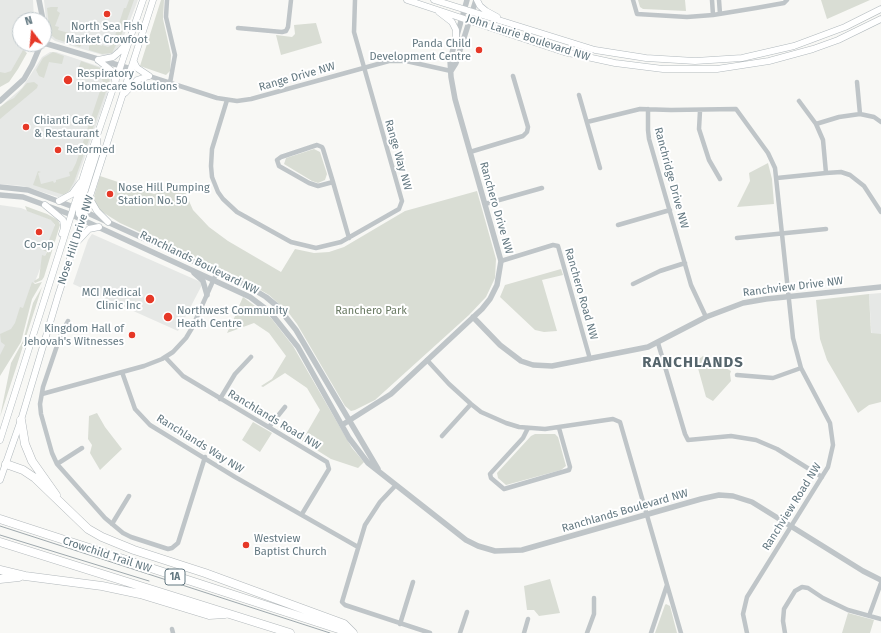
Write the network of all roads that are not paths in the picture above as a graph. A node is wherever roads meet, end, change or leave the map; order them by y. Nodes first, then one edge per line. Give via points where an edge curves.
1 (39, 0) edge
2 (143, 0) edge
3 (153, 0) edge
4 (167, 0) edge
5 (291, 0) edge
6 (355, 0) edge
7 (407, 0) edge
8 (434, 0) edge
9 (467, 0) edge
10 (477, 0) edge
11 (633, 0) edge
12 (712, 0) edge
13 (719, 0) edge
14 (787, 0) edge
15 (776, 2) edge
16 (433, 8) junction
17 (881, 9) edge
18 (465, 10) junction
19 (41, 12) edge
20 (472, 12) junction
21 (720, 14) junction
22 (713, 15) junction
23 (463, 17) junction
24 (881, 19) edge
25 (469, 20) junction
26 (500, 21) junction
27 (238, 28) dead end
28 (131, 37) junction
29 (456, 38) junction
30 (52, 46) edge
31 (38, 52) edge
32 (98, 60) junction
33 (134, 62) junction
34 (122, 66) junction
35 (364, 67) junction
36 (131, 69) junction
37 (451, 71) junction
38 (149, 76) junction
39 (513, 76) dead end
40 (857, 82) dead end
41 (116, 83) junction
42 (170, 83) junction
43 (122, 95) junction
44 (579, 95) dead end
45 (227, 100) junction
46 (0, 101) edge
47 (799, 101) dead end
48 (648, 110) junction
49 (700, 111) junction
50 (860, 114) junction
51 (587, 122) junction
52 (881, 122) edge
53 (816, 124) junction
54 (96, 138) junction
55 (470, 152) junction
56 (600, 168) dead end
57 (826, 173) junction
58 (777, 178) junction
59 (720, 179) dead end
60 (82, 180) junction
61 (333, 182) junction
62 (0, 187) edge
63 (542, 188) dead end
64 (0, 195) edge
65 (90, 199) junction
66 (59, 201) junction
67 (485, 204) junction
68 (45, 205) junction
69 (80, 209) junction
70 (670, 210) junction
71 (881, 212) edge
72 (72, 215) junction
73 (83, 219) junction
74 (108, 222) junction
75 (618, 225) dead end
76 (99, 227) junction
77 (826, 229) dead end
78 (782, 233) junction
79 (349, 238) junction
80 (738, 238) dead end
81 (74, 245) junction
82 (61, 249) junction
83 (501, 261) junction
84 (685, 263) junction
85 (190, 269) junction
86 (217, 272) junction
87 (214, 280) junction
88 (633, 284) dead end
89 (881, 287) edge
90 (207, 295) junction
91 (789, 296) junction
92 (473, 317) junction
93 (706, 317) junction
94 (68, 321) dead end
95 (658, 343) junction
96 (166, 357) junction
97 (251, 357) dead end
98 (590, 359) junction
99 (427, 360) junction
100 (801, 368) junction
101 (122, 372) junction
102 (737, 374) dead end
103 (42, 394) junction
104 (220, 399) junction
105 (471, 404) junction
106 (285, 407) dead end
107 (7, 420) junction
108 (21, 420) junction
109 (350, 420) junction
110 (342, 425) junction
111 (268, 427) junction
112 (528, 428) junction
113 (559, 428) junction
114 (0, 430) edge
115 (442, 436) dead end
116 (0, 440) edge
117 (82, 448) dead end
118 (205, 457) junction
119 (3, 463) edge
120 (57, 464) junction
121 (379, 470) junction
122 (822, 477) junction
123 (0, 480) edge
124 (396, 485) junction
125 (129, 496) dead end
126 (59, 499) junction
127 (302, 514) junction
128 (647, 515) junction
129 (0, 519) edge
130 (112, 524) junction
131 (791, 526) junction
132 (0, 542) edge
133 (358, 547) junction
134 (0, 570) edge
135 (26, 576) junction
136 (0, 579) edge
137 (881, 581) edge
138 (413, 582) dead end
139 (667, 584) junction
140 (594, 598) dead end
141 (467, 612) dead end
142 (229, 614) junction
143 (869, 616) junction
144 (528, 619) dead end
145 (881, 619) edge
146 (400, 624) junction
147 (290, 633) edge
148 (352, 633) edge
149 (430, 633) edge
150 (460, 633) edge
151 (524, 633) edge
152 (587, 633) edge
153 (651, 633) edge
154 (681, 633) edge
155 (747, 633) edge
156 (785, 633) edge

1 - 19 street
2 - 28 main road, Nose Hill Drive NW
3 - 33 main road, Nose Hill Drive NW
4 - 42 street via 166,17 175,55
5 - 27 street via 286,31
6 - 35 street via 354,32
7 - 16 main road, John Laurie Boulevard NW
8 - 18 main road, John Laurie Boulevard NW
9 - 18 street, Ranchero Drive NW
10 - 20 street
10 - 26 main road via 480,6
11 - 22 street via 637,14 642,15
12 - 22 street
13 - 21 street
14 - 15 street via 784,3
15 - 21 street
16 - 23 main road, John Laurie Boulevard NW
16 - 29 main road via 452,22
17 - 26 main road, John Laurie Boulevard NW via 844,27 794,46 742,58 709,61 620,55 572,44
18 - 20 main road, John Laurie Boulevard NW
18 - 23 street, Ranchero Drive NW
20 - 25 street
20 - 26 main road, John Laurie Boulevard NW
21 - 22 street
23 - 25 main road, John Laurie Boulevard NW
23 - 29 street, Ranchero Drive NW
24 - 25 main road, John Laurie Boulevard NW via 838,40 791,56 743,66 687,70 636,67 588,58
25 - 37 street via 456,63
28 - 32 main road via 117,55
28 - 34 main road, Nose Hill Drive NW
29 - 37 street, Ranchero Drive NW via 450,60
30 - 32 street
31 - 46 street via 24,79
32 - 34 street
32 - 41 main road via 112,72
33 - 36 main road, Nose Hill Drive NW
33 - 38 main road via 137,68
34 - 36 street
34 - 41 main road, Nose Hill Drive NW
35 - 37 street, Range Drive NW via 400,60
35 - 45 street, Range Drive NW via 251,99
35 - 79 street, Range Way NW via 402,204 399,209
36 - 43 main road, Nose Hill Drive NW
37 - 55 street, Ranchero Drive NW via 455,100
38 - 42 street, Range Drive NW
38 - 43 main road via 137,80
39 - 55 street via 527,132 522,136
40 - 50 street
41 - 54 main road, Nose Hill Drive NW
42 - 45 street, Range Drive NW
43 - 65 main road, Nose Hill Drive NW
44 - 51 street
45 - 79 street, Range Way NW via 212,149 211,166 214,184 222,199 237,212 297,245 324,247
47 - 53 street
48 - 49 street, Ranchridge Drive NW
48 - 51 street via 632,110
48 - 70 street, Ranchridge Drive NW via 649,139
49 - 58 street, Ranchridge Drive NW via 734,109 738,112 773,161
49 - 59 street via 699,129 709,160
50 - 52 street
50 - 53 street
51 - 56 street
53 - 57 street via 823,140
54 - 60 main road, Nose Hill Drive NW
54 - 69 main road via 98,149
55 - 67 street, Ranchero Drive NW
57 - 58 street
57 - 71 street via 841,172 858,179
58 - 78 street, Ranchridge Drive NW
60 - 66 main road via 72,194
60 - 69 main road, Nose Hill Drive NW
61 - 61 street via 323,149 319,145 277,160 279,166 309,183 318,186
61 - 79 street
62 - 66 street, Ranchlands Boulevard NW via 28,190
63 - 67 street
64 - 68 street, Ranchlands Boulevard NW via 23,197
65 - 69 main road, Nose Hill Drive NW
65 - 74 main road
66 - 69 street, Ranchlands Boulevard NW
67 - 83 street, Ranchero Drive NW
68 - 72 street, Ranchlands Boulevard NW
68 - 82 main road via 63,220
69 - 72 main road, Nose Hill Drive NW
69 - 73 main road, Nose Hill Drive NW
69 - 74 street, Ranchlands Boulevard NW
70 - 75 street
70 - 84 street, Ranchridge Drive NW
72 - 73 street, Ranchlands Boulevard NW
72 - 82 main road, Nose Hill Drive NW
73 - 76 street, Ranchlands Boulevard NW
73 - 81 main road, Nose Hill Drive NW
74 - 86 street, Ranchlands Boulevard NW
76 - 81 main road via 89,229
76 - 85 street, Ranchlands Boulevard NW
77 - 78 street
78 - 80 street
78 - 91 street, Ranchridge Drive NW
81 - 108 main road, Nose Hill Drive NW
82 - 107 main road, Nose Hill Drive NW
83 - 92 street, Ranchero Drive NW via 500,275 493,294
83 - 98 street, Ranchero Road NW via 553,245 558,246
84 - 88 street
84 - 93 street, Ranchridge Drive NW
85 - 87 street, Ranchlands Boulevard NW
85 - 90 street via 203,281
86 - 87 street
86 - 109 street, Ranchlands Boulevard NW via 266,297 288,319
87 - 90 street
87 - 110 street, Ranchlands Boulevard NW via 250,297 281,324 310,367
89 - 91 street, Ranchview Drive NW
90 - 96 street via 186,338
91 - 93 street, Ranchview Drive NW via 743,303
91 - 100 street, Ranchview Road NW via 793,338
92 - 98 street, Ranchview Drive NW via 508,353 526,363 552,366
92 - 99 street, Ranchero Drive NW
93 - 95 street, Ranchview Drive NW
94 - 103 street via 61,334
95 - 98 street, Ranchview Drive NW via 638,350
95 - 122 street via 688,440 731,436 756,440 777,449
96 - 101 street
96 - 104 street, Ranchlands Road NW via 183,376
97 - 104 street via 235,374
99 - 105 street
99 - 109 street, Ranchero Drive NW via 386,398
100 - 102 street via 773,378
100 - 122 street, Ranchview Road NW via 828,418 832,434 831,456
101 - 103 street
101 - 118 street, Ranchlands Way NW via 131,401 138,413 161,432
103 - 120 street via 40,404 44,426
104 - 111 street, Ranchlands Road NW
105 - 112 street via 498,420
105 - 115 street
106 - 111 street
107 - 114 main road
107 - 116 main road, Nose Hill Drive NW
108 - 119 main road, Nose Hill Drive NW
108 - 126 highway via 25,444 32,461
109 - 110 street, Ranchero Drive NW
109 - 121 street, Ranchlands Boulevard NW
110 - 121 street, Ranchlands Boulevard NW via 363,457
111 - 127 street, Ranchlands Road NW via 328,464 328,469
112 - 113 street
112 - 113 street via 523,438 490,474 504,489 569,471
113 - 128 street via 613,418 618,420 622,424
117 - 120 street
118 - 127 street, Ranchlands Way NW via 235,477
118 - 130 street via 175,546 168,549 131,537
119 - 123 main road, Nose Hill Drive NW
119 - 126 highway via 23,470
120 - 130 street
121 - 124 street, Ranchlands Boulevard NW
122 - 131 street, Ranchview Road NW
124 - 128 street, Ranchlands Boulevard NW via 466,540 495,551 509,552 533,548
124 - 133 street via 368,519
125 - 130 street
126 - 148 highway via 88,528 102,537 344,624
127 - 133 street, Ranchlands Way NW
128 - 131 street, Ranchlands Boulevard NW via 727,495 752,502
128 - 139 street
129 - 148 highway, Crowchild Trail NW / 1A
131 - 137 street, Ranchlands Boulevard NW
131 - 155 street, Ranchview Road NW via 747,597 743,614
132 - 142 highway, Crowchild Trail NW / 1A
133 - 146 street via 342,598 343,603
134 - 135 highway
135 - 136 highway
135 - 142 highway via 140,594 209,615
137 - 143 street
138 - 146 street
139 - 153 street
139 - 154 street
140 - 152 street via 594,614
141 - 150 street
142 - 147 highway, Crowchild Trail NW / 1A
143 - 145 street
143 - 156 street via 848,610 802,586 794,590 784,610
144 - 151 street
146 - 149 street

